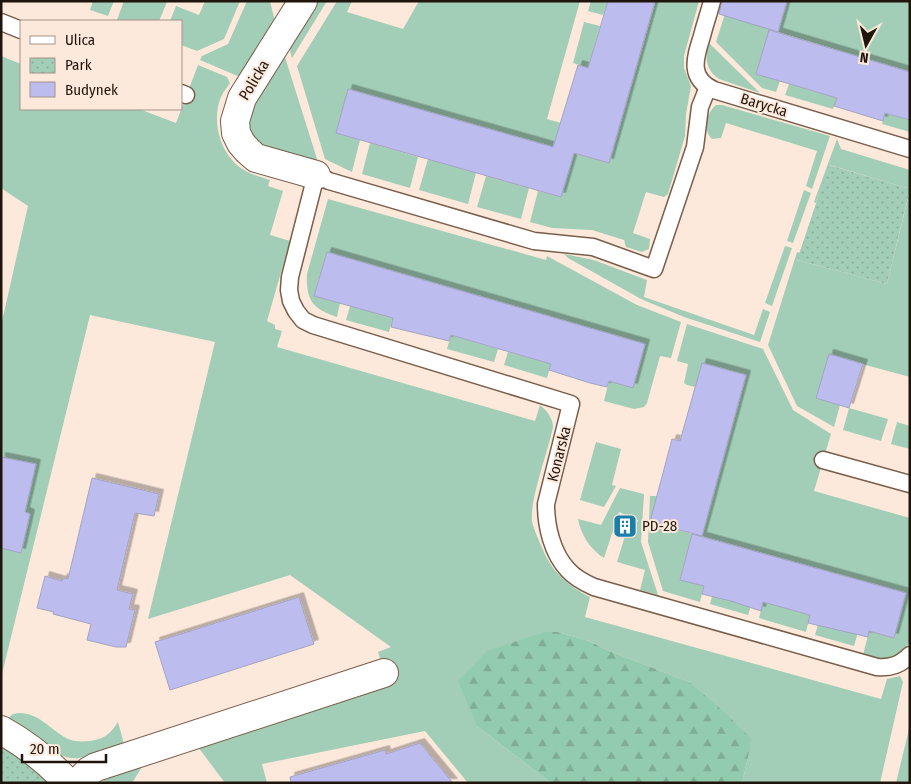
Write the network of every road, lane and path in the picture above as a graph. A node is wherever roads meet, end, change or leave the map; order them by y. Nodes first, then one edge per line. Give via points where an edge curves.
1 (303, 1) edge
2 (712, 1) edge
3 (1, 22) edge
4 (20, 30) edge
5 (708, 87) junction
6 (910, 149) edge
7 (316, 175) junction
8 (823, 460) dead end
9 (910, 484) edge
10 (910, 655) edge
11 (384, 673) dead end
12 (1, 730) edge
13 (68, 783) edge
14 (77, 783) edge

1 - 7 street, Policka via 242,98 235,121 241,143 256,158
2 - 5 lane via 695,56 696,71
3 - 4 lane
5 - 6 lane, Barycka
5 - 7 lane via 700,108 695,147 654,269 593,248 534,241
7 - 10 lane, Konarska via 290,277 291,301 303,320 571,404 546,504 548,531 567,570 594,587 878,667 896,666
8 - 9 lane
11 - 14 street via 96,768
12 - 13 street via 58,771

